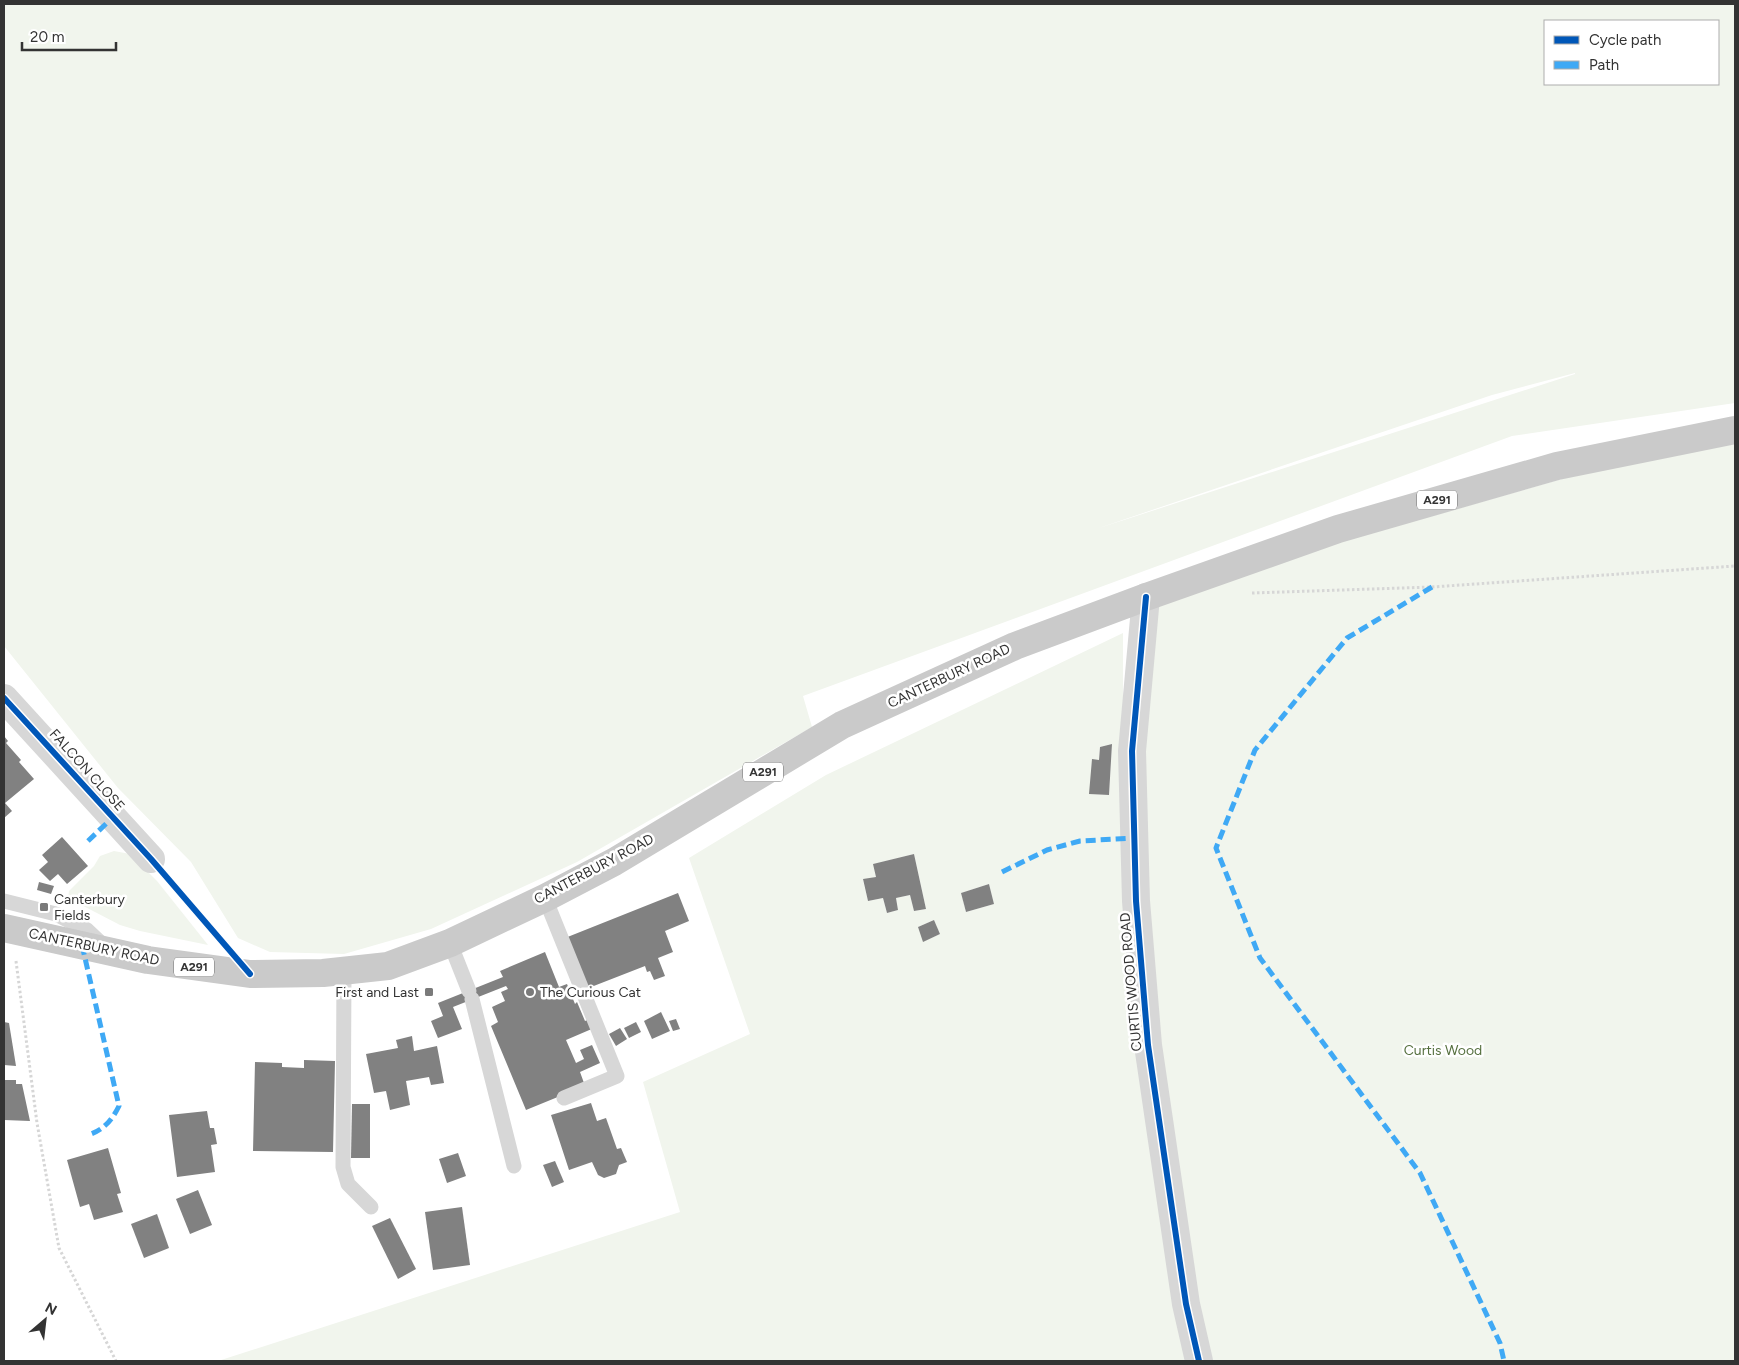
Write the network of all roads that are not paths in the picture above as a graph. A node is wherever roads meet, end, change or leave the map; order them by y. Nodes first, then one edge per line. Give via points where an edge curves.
1 (1735, 430) edge
2 (1146, 597) junction
3 (4, 698) edge
4 (151, 859) dead end
5 (545, 898) junction
6 (4, 901) edge
7 (8, 929) edge
8 (450, 943) junction
9 (110, 952) junction
10 (344, 972) junction
11 (564, 1098) dead end
12 (514, 1166) dead end
13 (371, 1206) dead end
14 (1199, 1361) edge

1 - 2 main road, A291 via 1557,466 1338,529
2 - 5 main road, CANTERBURY ROAD / A291 via 1015,646 842,725 614,862
2 - 14 street, CURTIS WOOD ROAD via 1132,751 1136,901 1148,1045 1186,1304
3 - 4 street, FALCON CLOSE
5 - 8 main road, CANTERBURY ROAD / A291
5 - 11 lane via 617,1076
6 - 9 lane via 56,914 87,930
7 - 9 main road, CANTERBURY ROAD / A291
8 - 10 main road, CANTERBURY ROAD / A291 via 388,966
8 - 12 lane via 471,995
9 - 10 main road, CANTERBURY ROAD / A291 via 250,974
10 - 13 lane via 343,1167 348,1184

